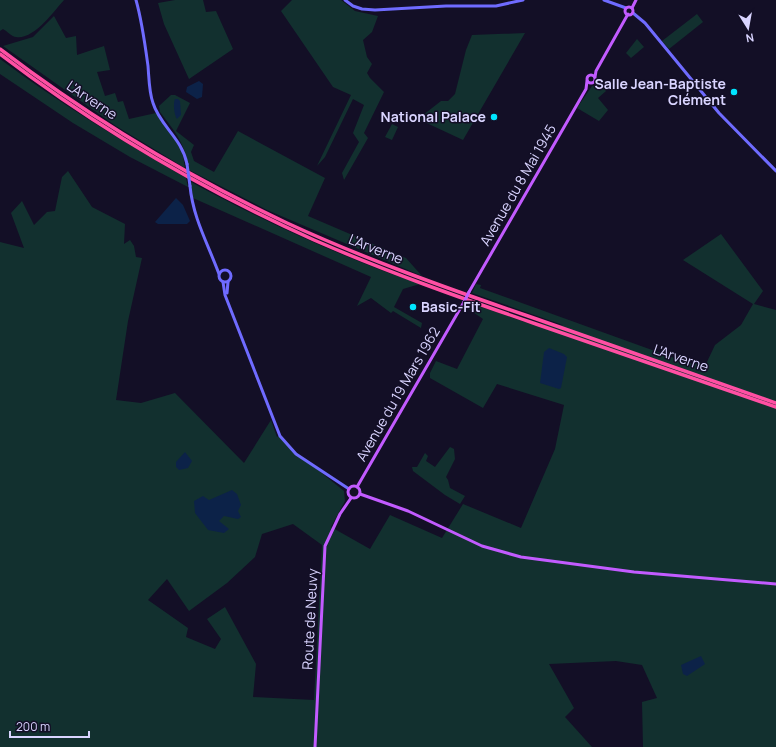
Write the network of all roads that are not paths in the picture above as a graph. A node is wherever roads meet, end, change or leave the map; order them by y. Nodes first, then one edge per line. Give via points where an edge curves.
1 (136, 0) edge
2 (345, 0) edge
3 (523, 0) edge
4 (604, 0) edge
5 (636, 0) edge
6 (626, 8) junction
7 (632, 8) junction
8 (633, 12) junction
9 (628, 14) junction
10 (0, 49) edge
11 (0, 54) edge
12 (596, 71) junction
13 (590, 75) junction
14 (595, 77) junction
15 (587, 81) junction
16 (592, 83) junction
17 (586, 89) junction
18 (776, 172) edge
19 (212, 260) junction
20 (224, 270) junction
21 (219, 274) junction
22 (223, 282) junction
23 (228, 282) junction
24 (469, 292) joint
25 (227, 299) junction
26 (776, 403) edge
27 (776, 407) edge
28 (357, 487) junction
29 (349, 489) junction
30 (360, 494) junction
31 (351, 498) junction
32 (776, 584) edge
33 (315, 747) edge

1 - 19 street, bridge via 147,56 152,100 159,115 184,150 196,219
2 - 3 street via 362,9 375,10 496,6
4 - 6 street
5 - 7 main road
6 - 7 main road
6 - 9 main road via 625,12
7 - 8 main road
8 - 9 main road
8 - 18 street via 720,113
9 - 12 main road
10 - 26 highway, L'Arverne via 65,96 141,145 235,197 299,228 431,282
11 - 27 highway, L'Arverne via 62,99 140,149 232,200 309,237 445,292
12 - 13 main road
12 - 14 main road
13 - 14 main road
13 - 15 main road
14 - 16 main road via 595,82
15 - 16 main road
15 - 17 main road, Avenue du 8 Mai 1945
16 - 17 main road, Avenue du 8 Mai 1945
17 - 24 main road, Avenue du 8 Mai 1945
19 - 20 street
19 - 21 street
20 - 21 street
20 - 23 street via 231,274 232,278
21 - 22 street
22 - 23 street
22 - 25 street
23 - 25 street
24 - 28 main road, Avenue du 19 Mars 1962, bridge
25 - 29 street via 280,436 296,454
28 - 29 main road
28 - 30 main road
29 - 31 main road via 348,495
30 - 31 main road via 357,498
30 - 32 main road via 408,511 482,546 521,557 634,572
31 - 33 main road, Route de Neuvy via 340,514 325,546

